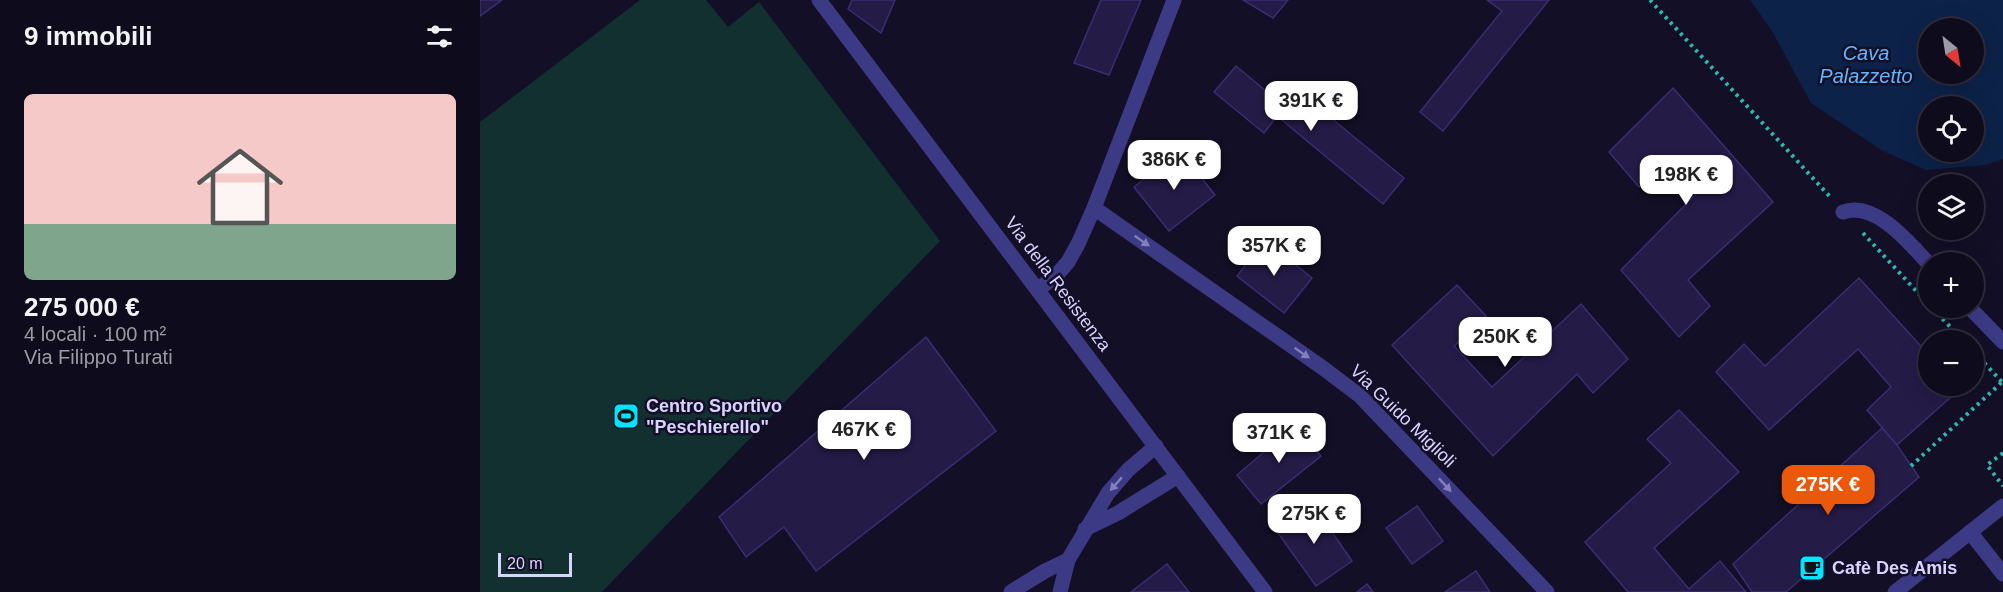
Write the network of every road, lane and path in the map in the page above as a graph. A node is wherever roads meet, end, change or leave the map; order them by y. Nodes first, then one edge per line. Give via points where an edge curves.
1 (819, 0) edge
2 (1174, 0) edge
3 (1650, 0) edge
4 (1094, 208) junction
5 (1843, 212) junction
6 (1918, 253) edge
7 (1038, 289) junction
8 (1918, 293) edge
9 (1942, 318) edge
10 (1980, 318) edge
11 (1953, 330) edge
12 (2003, 342) edge
13 (1984, 363) edge
14 (2003, 383) edge
15 (1156, 446) junction
16 (2003, 453) edge
17 (1911, 465) dead end
18 (1178, 476) junction
19 (2003, 486) edge
20 (2003, 506) edge
21 (1085, 529) junction
22 (1970, 532) junction
23 (1068, 560) junction
24 (2003, 574) edge
25 (1011, 592) edge
26 (1060, 592) edge
27 (1265, 592) edge
28 (1547, 592) edge
29 (1895, 592) edge

1 - 7 street, Via della Resistenza
2 - 4 street
3 - 5 path
4 - 7 street via 1068,262
4 -> 28 street, Via Guido Miglioli via 1360,396
5 - 6 street via 1861,210 1880,219
5 - 8 path
7 - 15 street, Via della Resistenza
9 - 11 path
10 - 12 street
13 - 14 path
14 - 17 path
15 - 18 street, Via della Resistenza
15 -> 21 street via 1128,470
16 - 19 path via 1987,465
18 - 21 street
18 - 27 street, Via della Resistenza
20 - 22 street
21 - 23 street
22 - 24 street
22 - 29 street
23 - 25 street
23 - 26 street

